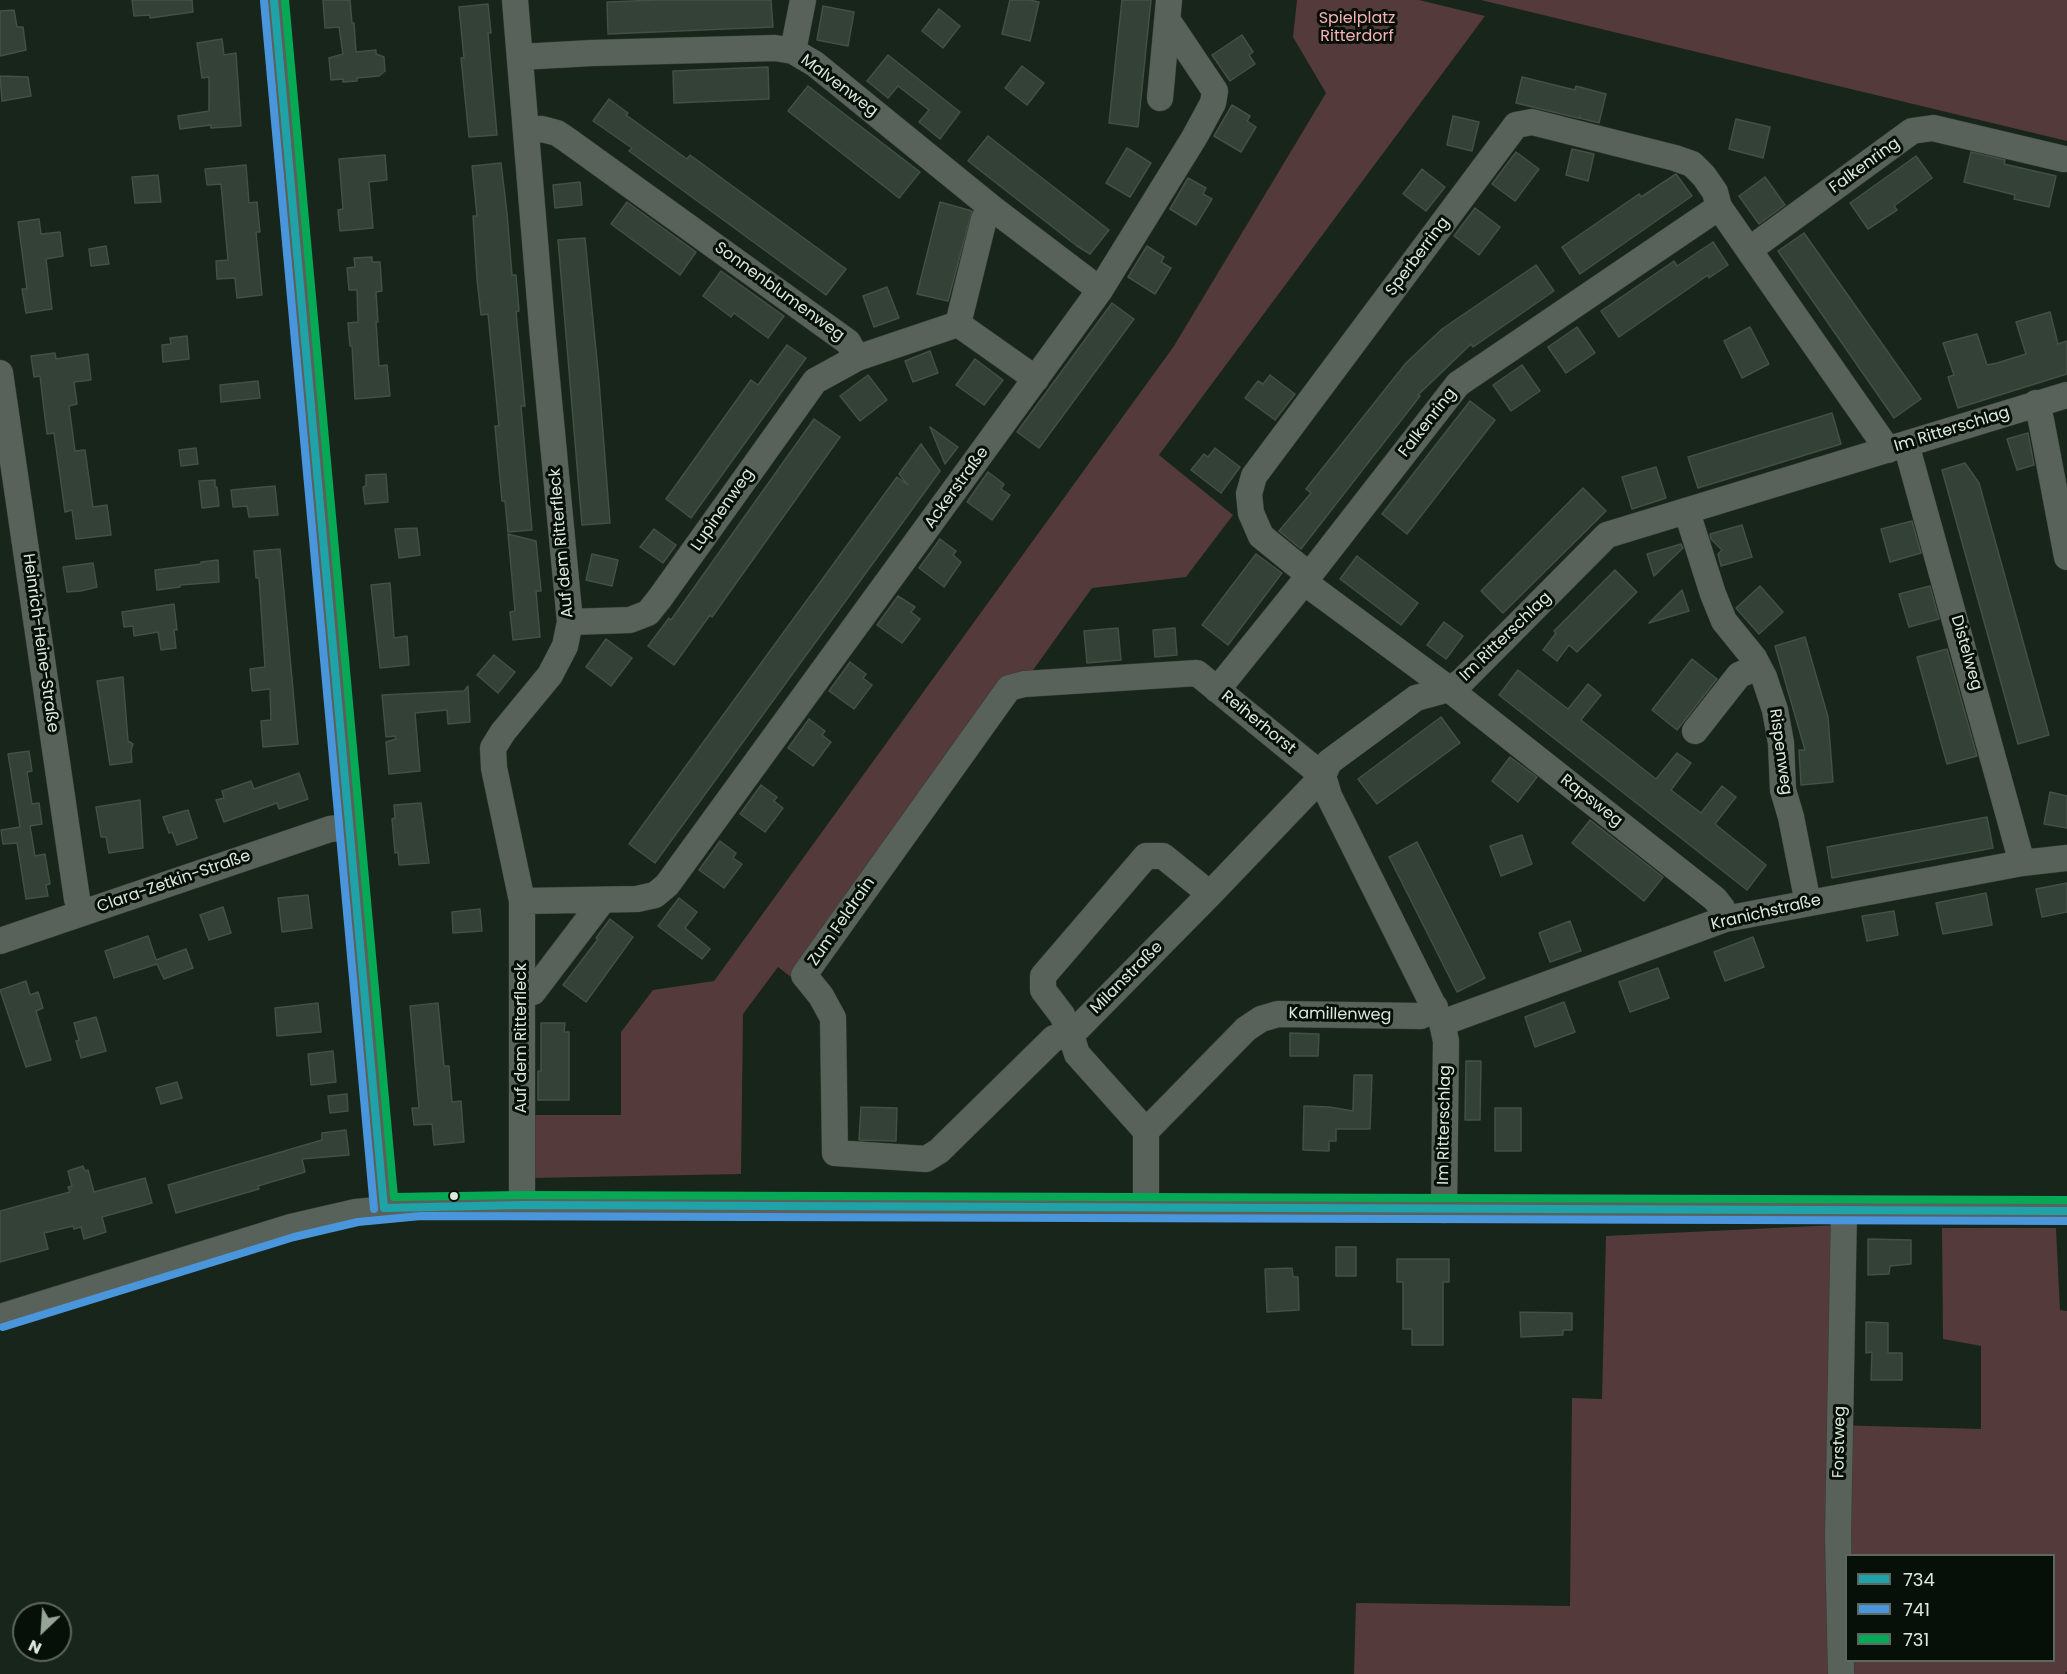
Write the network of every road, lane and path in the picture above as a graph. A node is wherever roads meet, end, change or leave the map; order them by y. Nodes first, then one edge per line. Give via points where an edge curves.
1 (274, 0) edge
2 (515, 0) edge
3 (803, 0) edge
4 (1168, 10) edge
5 (793, 51) junction
6 (520, 57) junction
7 (1160, 98) dead end
8 (526, 131) junction
9 (2064, 159) dead end
10 (1719, 207) junction
11 (992, 208) junction
12 (1749, 250) junction
13 (1100, 290) junction
14 (958, 324) junction
15 (857, 358) junction
16 (0, 373) edge
17 (1036, 379) junction
18 (2067, 395) edge
19 (2036, 403) junction
20 (1897, 447) junction
21 (1687, 512) junction
22 (2067, 557) edge
23 (1307, 579) junction
24 (570, 622) junction
25 (1758, 667) junction
26 (1449, 689) junction
27 (1217, 690) junction
28 (1695, 731) dead end
29 (1323, 776) junction
30 (348, 827) junction
31 (2067, 858) edge
32 (2022, 863) junction
33 (1210, 894) junction
34 (603, 900) junction
35 (522, 901) junction
36 (1808, 903) junction
37 (82, 912) junction
38 (1725, 919) junction
39 (0, 941) edge
40 (523, 994) junction
41 (1439, 1015) junction
42 (1071, 1035) junction
43 (1146, 1131) junction
44 (522, 1205) junction
45 (384, 1208) junction
46 (1146, 1208) junction
47 (1844, 1209) junction
48 (1444, 1210) junction
49 (2067, 1211) edge
50 (0, 1317) edge
51 (1841, 1674) edge

1 - 30 street
2 - 6 street, Auf dem Ritterfleck
3 - 5 street
4 - 7 street, Ackerstraße
4 - 13 street, Ackerstraße via 1215,91 1213,103
5 - 6 street, Malvenweg via 775,48
5 - 11 street, Malvenweg via 815,64
6 - 8 street, Auf dem Ritterfleck via 535,91
8 - 15 street, Sonnenblumenweg via 542,129 566,139 848,342
8 - 24 street, Auf dem Ritterfleck
9 - 12 street, Falkenring via 1933,128 1912,131
10 - 12 street
10 - 23 street, Falkenring via 1458,384
10 - 23 street, Sperberring via 1715,192 1692,164 1532,122 1516,125 1254,476 1249,494 1251,513 1262,536
11 - 13 street, Malvenweg
11 - 14 street via 984,219
12 - 20 street
13 - 17 street, Ackerstraße
14 - 15 street, Sonnenblumenweg
14 - 17 street
15 - 24 street, Lupinenweg via 815,381 648,613 630,620
16 - 37 street, Heinrich-Heine-Straße
17 - 34 street, Ackerstraße via 667,885 655,895
18 - 19 street, Im Ritterschlag
19 - 20 street, Im Ritterschlag
19 - 22 street
20 - 21 street, Im Ritterschlag
20 - 32 street, Distelweg
21 - 25 street, Rispenweg via 1724,621
21 - 26 street, Im Ritterschlag via 1607,536 1474,671
23 - 26 street
23 - 27 street, Reiherhorst
24 - 35 street, Auf dem Ritterfleck via 565,646 550,675 493,748
25 - 28 street via 1739,675
25 - 36 street, Rispenweg via 1779,727 1783,790
26 - 29 street, Im Ritterschlag via 1416,698 1329,762
26 - 38 street, Rapsweg via 1715,899
27 - 29 street, Reiherhorst
27 - 42 street, Zum Feldrain via 1197,673 1009,688 804,975 834,1018 835,1153 926,1159 1054,1038
29 - 33 street, Milanstraße
29 - 41 street, Im Ritterschlag via 1329,796
30 - 37 street, Clara-Zetkin-Straße via 330,829
30 - 45 street
31 - 32 street, Kranichstraße
32 - 36 street, Kranichstraße
33 - 42 street, Milanstraße
33 - 42 street via 1163,856 1146,856 1043,976 1042,990 1062,1015
34 - 35 street, Ackerstraße
34 - 40 street via 533,992
35 - 40 street, Auf dem Ritterfleck
36 - 38 street, Kranichstraße
37 - 39 street, Clara-Zetkin-Straße
38 - 41 street, Kranichstraße
40 - 44 street, Auf dem Ritterfleck
41 - 43 street, Kamillenweg via 1278,1014 1261,1019 1246,1029
41 - 48 street, Im Ritterschlag via 1446,1041
42 - 43 street via 1077,1054
43 - 46 street
44 - 45 street
44 - 46 street
45 - 50 street via 268,1233
46 - 48 street
47 - 48 street
47 - 49 street
47 - 51 street, Forstweg

